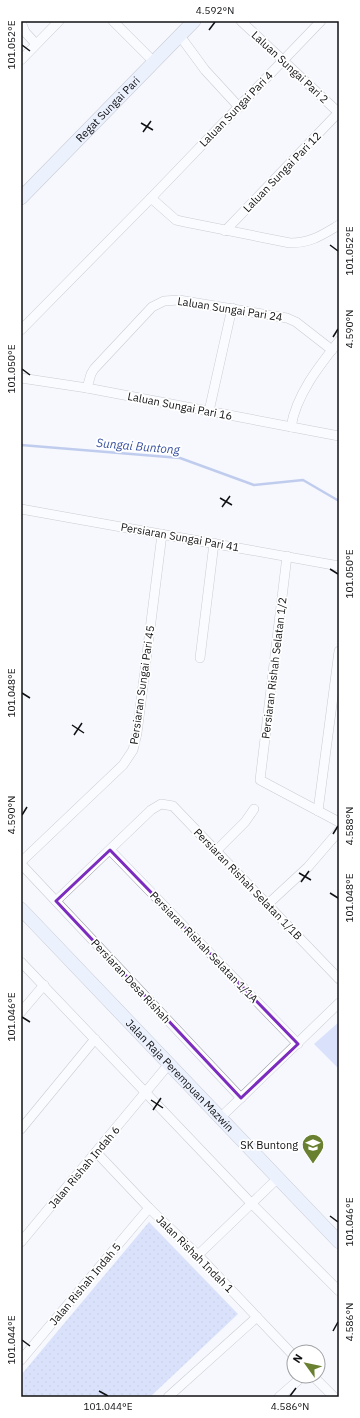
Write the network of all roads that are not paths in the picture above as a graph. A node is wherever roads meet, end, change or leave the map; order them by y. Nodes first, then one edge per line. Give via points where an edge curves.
1 (59, 21) edge
2 (113, 21) edge
3 (194, 21) edge
4 (241, 21) edge
5 (321, 21) edge
6 (21, 22) edge
7 (180, 36) junction
8 (36, 44) junction
9 (21, 60) edge
10 (283, 60) junction
11 (154, 62) junction
12 (239, 107) junction
13 (339, 113) edge
14 (21, 198) edge
15 (151, 198) junction
16 (339, 225) edge
17 (225, 231) junction
18 (232, 308) junction
19 (21, 330) edge
20 (339, 341) edge
21 (332, 350) junction
22 (21, 378) edge
23 (87, 388) junction
24 (209, 411) junction
25 (290, 427) junction
26 (339, 436) edge
27 (21, 509) edge
28 (162, 534) junction
29 (214, 543) junction
30 (287, 556) junction
31 (339, 566) edge
32 (339, 651) edge
33 (200, 658) dead end
34 (254, 809) dead end
35 (318, 811) junction
36 (339, 822) edge
37 (339, 831) edge
38 (110, 850) junction
39 (216, 851) junction
40 (21, 863) edge
41 (56, 901) junction
42 (268, 904) junction
43 (21, 909) edge
44 (21, 962) edge
45 (339, 979) edge
46 (44, 985) junction
47 (339, 1003) edge
48 (21, 1012) edge
49 (95, 1039) junction
50 (298, 1044) junction
51 (169, 1064) junction
52 (146, 1093) junction
53 (241, 1098) junction
54 (220, 1118) junction
55 (21, 1129) edge
56 (96, 1152) junction
57 (278, 1178) junction
58 (251, 1203) junction
59 (149, 1208) junction
60 (21, 1242) edge
61 (339, 1242) edge
62 (198, 1255) junction
63 (339, 1291) edge
64 (257, 1317) junction
65 (286, 1348) edge
66 (21, 1360) edge
67 (293, 1384) edge
68 (321, 1384) edge
69 (174, 1395) edge
70 (279, 1397) edge
71 (334, 1397) edge

1 - 8 street
2 - 11 street
3 - 7 main road, Regat Sungai Pari
4 - 10 street, Laluan Sungai Pari 2
5 - 10 street, Laluan Sungai Pari 4
6 - 8 street via 25,32
7 - 11 main road, Regat Sungai Pari
7 - 12 street via 205,70
8 - 9 street
10 - 12 street, Laluan Sungai Pari 4
10 - 13 street, Laluan Sungai Pari 2
11 - 14 main road, Regat Sungai Pari
12 - 15 street, Laluan Sungai Pari 4
13 - 17 street, Laluan Sungai Pari 12
15 - 17 street via 176,220
15 - 19 street, Laluan Sungai Pari 4
16 - 17 street via 301,243
18 - 21 street, Laluan Sungai Pari 24 via 287,318
18 - 23 street, Laluan Sungai Pari 24 via 179,300 164,301 152,307 94,369
18 - 24 street
20 - 21 street
21 - 25 street via 300,399
22 - 23 street, Laluan Sungai Pari 16
23 - 24 street, Laluan Sungai Pari 16
24 - 25 street, Laluan Sungai Pari 16
25 - 26 street, Laluan Sungai Pari 16
27 - 28 street, Persiaran Sungai Pari 41
28 - 29 street, Persiaran Sungai Pari 41
28 - 40 street, Persiaran Sungai Pari 45 via 133,750 122,765
29 - 30 street, Persiaran Sungai Pari 41
29 - 33 street
30 - 31 street, Persiaran Sungai Pari 41
30 - 35 street, Persiaran Rishah Selatan 1/2 via 260,780
32 - 35 street
34 - 39 street via 245,822
35 - 36 street
37 - 42 street via 308,867
38 - 39 street, Persiaran Rishah Selatan 1/1B via 151,810 161,804 172,806
38 - 41 street
38 - 50 street, Persiaran Rishah Selatan 1/1A
39 - 42 street, Persiaran Rishah Selatan 1/1B
40 - 41 street, Persiaran Desa Rishah
41 - 53 street, Persiaran Desa Rishah
42 - 45 street, Persiaran Rishah Selatan 1/1B
43 - 51 main road, Jalan Raja Perempuan Mazwin
44 - 46 street
46 - 48 street
46 - 49 street
47 - 50 street
49 - 52 street
49 - 55 street
50 - 53 street
51 - 52 street, Jalan Rishah Indah 6
51 - 54 main road, Jalan Raja Perempuan Mazwin
52 - 56 street, Jalan Rishah Indah 6
52 - 58 street
53 - 54 street
54 - 57 main road, Jalan Raja Perempuan Mazwin
56 - 59 street, Jalan Rishah Indah 1
56 - 60 street, Jalan Rishah Indah 6
57 - 58 street
57 - 61 main road, Jalan Raja Perempuan Mazwin
58 - 62 street
58 - 63 street
59 - 62 street, Jalan Rishah Indah 1
59 - 66 street, Jalan Rishah Indah 5
62 - 64 street, Jalan Rishah Indah 1
64 - 65 street, Jalan Rishah Indah 1
64 - 69 street
67 - 70 street
68 - 71 street

